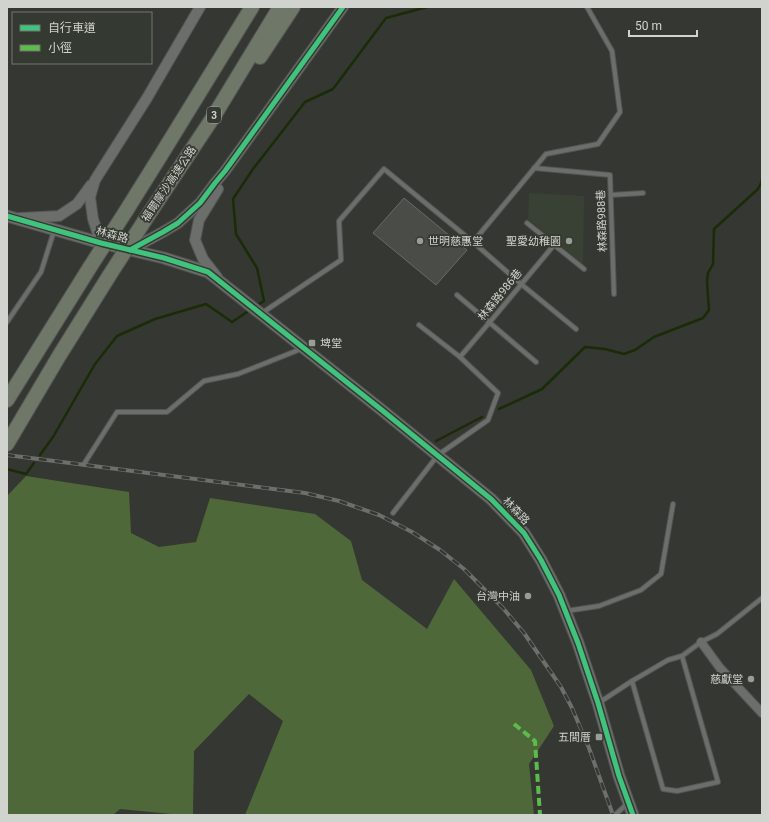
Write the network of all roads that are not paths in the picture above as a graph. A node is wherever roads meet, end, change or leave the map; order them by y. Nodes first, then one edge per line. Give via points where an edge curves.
1 (200, 7) edge
2 (252, 7) edge
3 (280, 7) edge
4 (293, 7) edge
5 (343, 7) edge
6 (586, 7) edge
7 (182, 164) junction
8 (534, 168) junction
9 (225, 171) junction
10 (94, 180) junction
11 (643, 193) dead end
12 (611, 195) junction
13 (7, 216) edge
14 (18, 218) junction
15 (526, 223) dead end
16 (55, 229) junction
17 (474, 242) junction
18 (101, 243) junction
19 (554, 245) junction
20 (130, 250) junction
21 (584, 269) dead end
22 (219, 280) junction
23 (521, 284) junction
24 (614, 294) dead end
25 (457, 295) dead end
26 (255, 310) junction
27 (7, 322) edge
28 (490, 323) junction
29 (419, 325) dead end
30 (576, 329) dead end
31 (303, 348) junction
32 (460, 357) junction
33 (536, 362) dead end
34 (7, 400) edge
35 (7, 444) edge
36 (438, 455) junction
37 (84, 464) dead end
38 (673, 504) dead end
39 (393, 514) dead end
40 (762, 598) edge
41 (565, 611) junction
42 (701, 642) junction
43 (682, 656) junction
44 (632, 681) junction
45 (598, 703) junction
46 (762, 713) edge
47 (628, 803) junction
48 (615, 815) edge
49 (633, 815) edge

1 - 10 street via 147,98
2 - 34 highway, 福爾摩沙高速公路 / 3, bridge via 162,156
3 - 7 highway, 福爾摩沙高速公路 / 3
4 - 7 highway via 249,75
5 - 9 street
6 - 8 lane via 612,51 620,112 598,144 546,154
7 - 35 highway, 福爾摩沙高速公路 / 3, bridge via 144,220
8 - 12 lane, 林森路988巷 via 610,175
8 - 17 lane
9 - 20 street via 200,203 178,222
9 - 22 street via 198,220 195,240 203,260
10 - 14 street via 76,204 59,216
10 - 18 street via 90,197 93,219
11 - 12 lane
12 - 24 lane, 林森路988巷
13 - 14 main road, 林森路
14 - 16 main road, 林森路
15 - 19 lane
16 - 18 main road, 林森路
16 - 27 lane via 41,272
17 - 23 lane
17 - 26 lane via 384,169 339,221 341,260
18 - 20 main road, 林森路
19 - 21 lane
19 - 23 lane, 林森路986巷
20 - 22 main road, 林森路 via 208,272
22 - 26 main road, 林森路
23 - 28 lane, 林森路986巷
23 - 30 lane
25 - 28 lane
26 - 31 main road, 林森路
28 - 32 lane, 林森路986巷
28 - 33 lane
29 - 32 lane
31 - 36 main road, 林森路
31 - 37 lane via 238,374 204,381 167,412 117,412
32 - 36 lane via 498,392 488,420
36 - 39 lane
36 - 41 main road, 林森路 via 491,500 524,533 556,588
38 - 41 lane via 661,574 641,590 599,606
40 - 42 lane via 717,634
41 - 45 main road, 林森路
42 - 43 lane
42 - 46 street via 720,668
43 - 44 lane via 668,660
43 - 44 lane via 718,782 677,791 663,790
44 - 45 lane
45 - 47 main road, 林森路
47 - 48 lane
47 - 49 main road, 林森路

